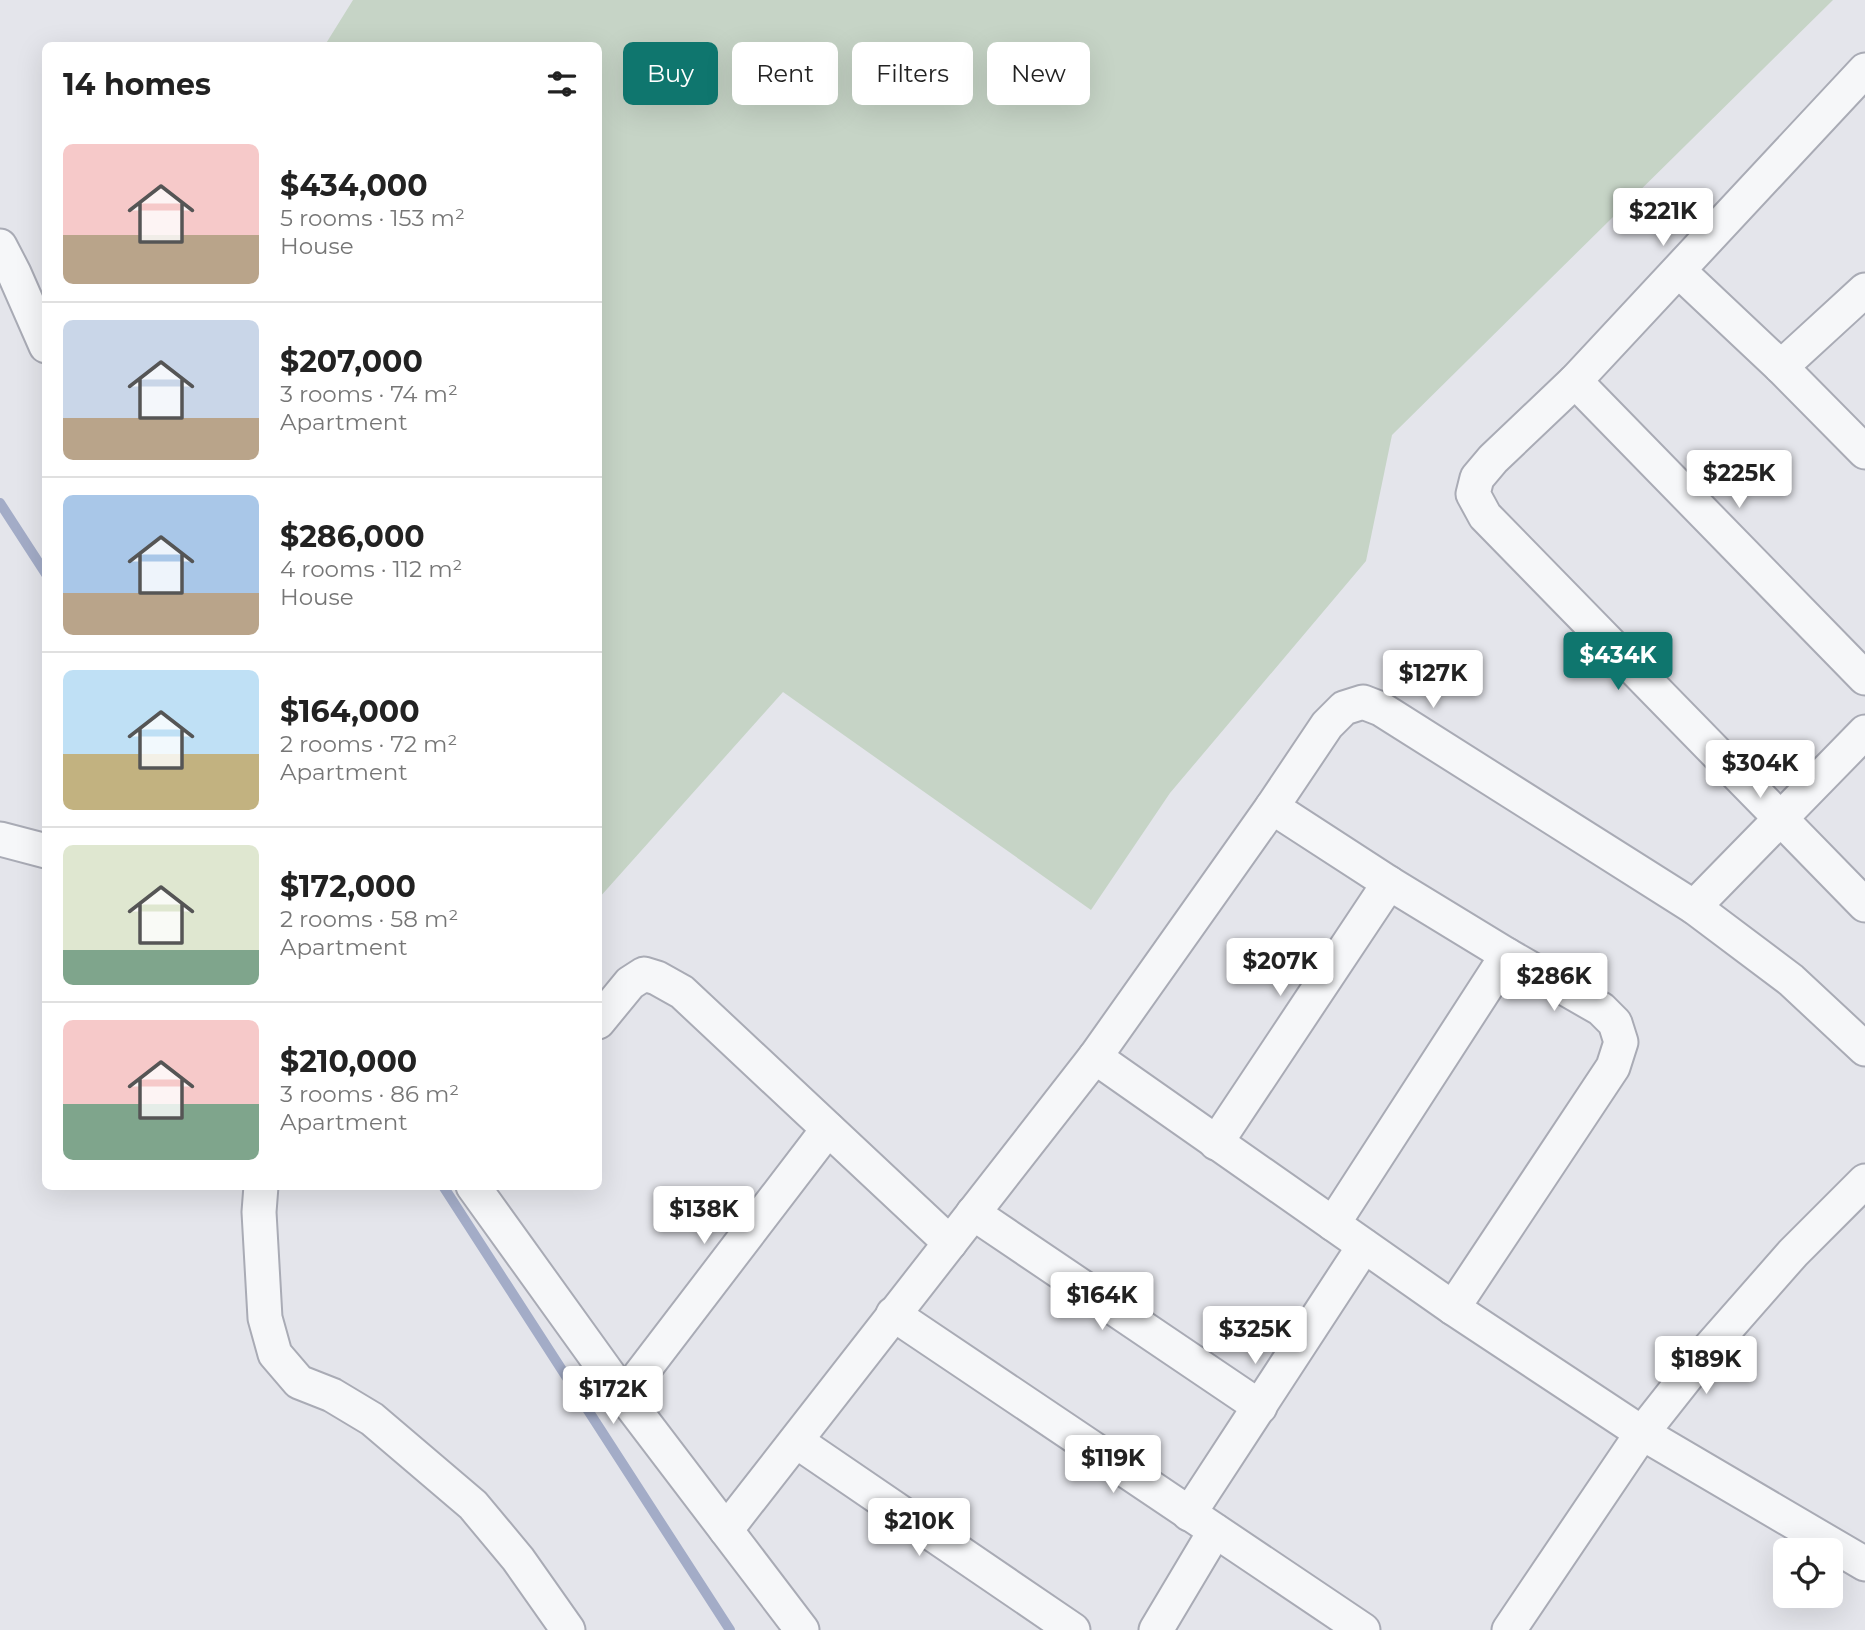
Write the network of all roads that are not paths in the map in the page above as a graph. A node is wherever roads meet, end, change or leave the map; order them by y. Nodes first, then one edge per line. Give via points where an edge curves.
1 (1865, 70) edge
2 (0, 246) edge
3 (1679, 271) junction
4 (1865, 290) edge
5 (42, 337) edge
6 (1781, 367) junction
7 (1575, 381) junction
8 (1865, 453) edge
9 (1865, 678) edge
10 (1865, 732) edge
11 (1272, 807) junction
12 (1779, 820) junction
13 (0, 839) edge
14 (42, 850) edge
15 (1390, 883) junction
16 (1865, 905) edge
17 (1694, 907) junction
18 (1507, 955) junction
19 (602, 1016) edge
20 (1865, 1049) edge
21 (1095, 1057) junction
22 (828, 1129) junction
23 (1216, 1143) junction
24 (1865, 1181) edge
25 (261, 1190) edge
26 (476, 1190) edge
27 (973, 1213) junction
28 (1333, 1224) junction
29 (950, 1243) junction
30 (1364, 1246) junction
31 (1453, 1308) junction
32 (893, 1314) junction
33 (624, 1396) junction
34 (1260, 1407) junction
35 (1642, 1433) junction
36 (796, 1441) junction
37 (1202, 1523) junction
38 (726, 1530) junction
39 (1865, 1564) edge
40 (1068, 1629) edge
41 (568, 1630) edge
42 (802, 1630) edge
43 (1156, 1630) edge
44 (1363, 1630) edge
45 (1509, 1630) edge

1 - 3 street
2 - 5 street
3 - 6 street
3 - 7 street
4 - 6 street
6 - 8 street
7 - 9 street
7 - 12 street via 1493,459 1477,478 1474,494 1485,516
10 - 12 street
11 - 15 street
11 - 17 street via 1327,725 1344,708 1363,702 1381,709
11 - 21 street
12 - 16 street
12 - 17 street
13 - 14 street
15 - 18 street
15 - 23 street
17 - 20 street via 1791,980
18 - 28 street
18 - 31 street via 1601,1009 1615,1023 1621,1042 1613,1067
19 - 22 street via 629,983 644,974 657,978 682,992
21 - 23 street
21 - 27 street
22 - 29 street
22 - 33 street
23 - 28 street
24 - 35 street via 1784,1263
25 - 41 street via 265,1318 275,1354 299,1382 372,1419 473,1505
26 - 33 street
27 - 29 street
27 - 34 street
28 - 30 street
29 - 32 street
30 - 31 street
30 - 34 street
31 - 35 street
32 - 36 street
32 - 37 street
33 - 38 street
34 - 37 street
35 - 39 street
35 - 45 street
36 - 38 street
36 - 40 street
37 - 43 street
37 - 44 street
38 - 42 street

